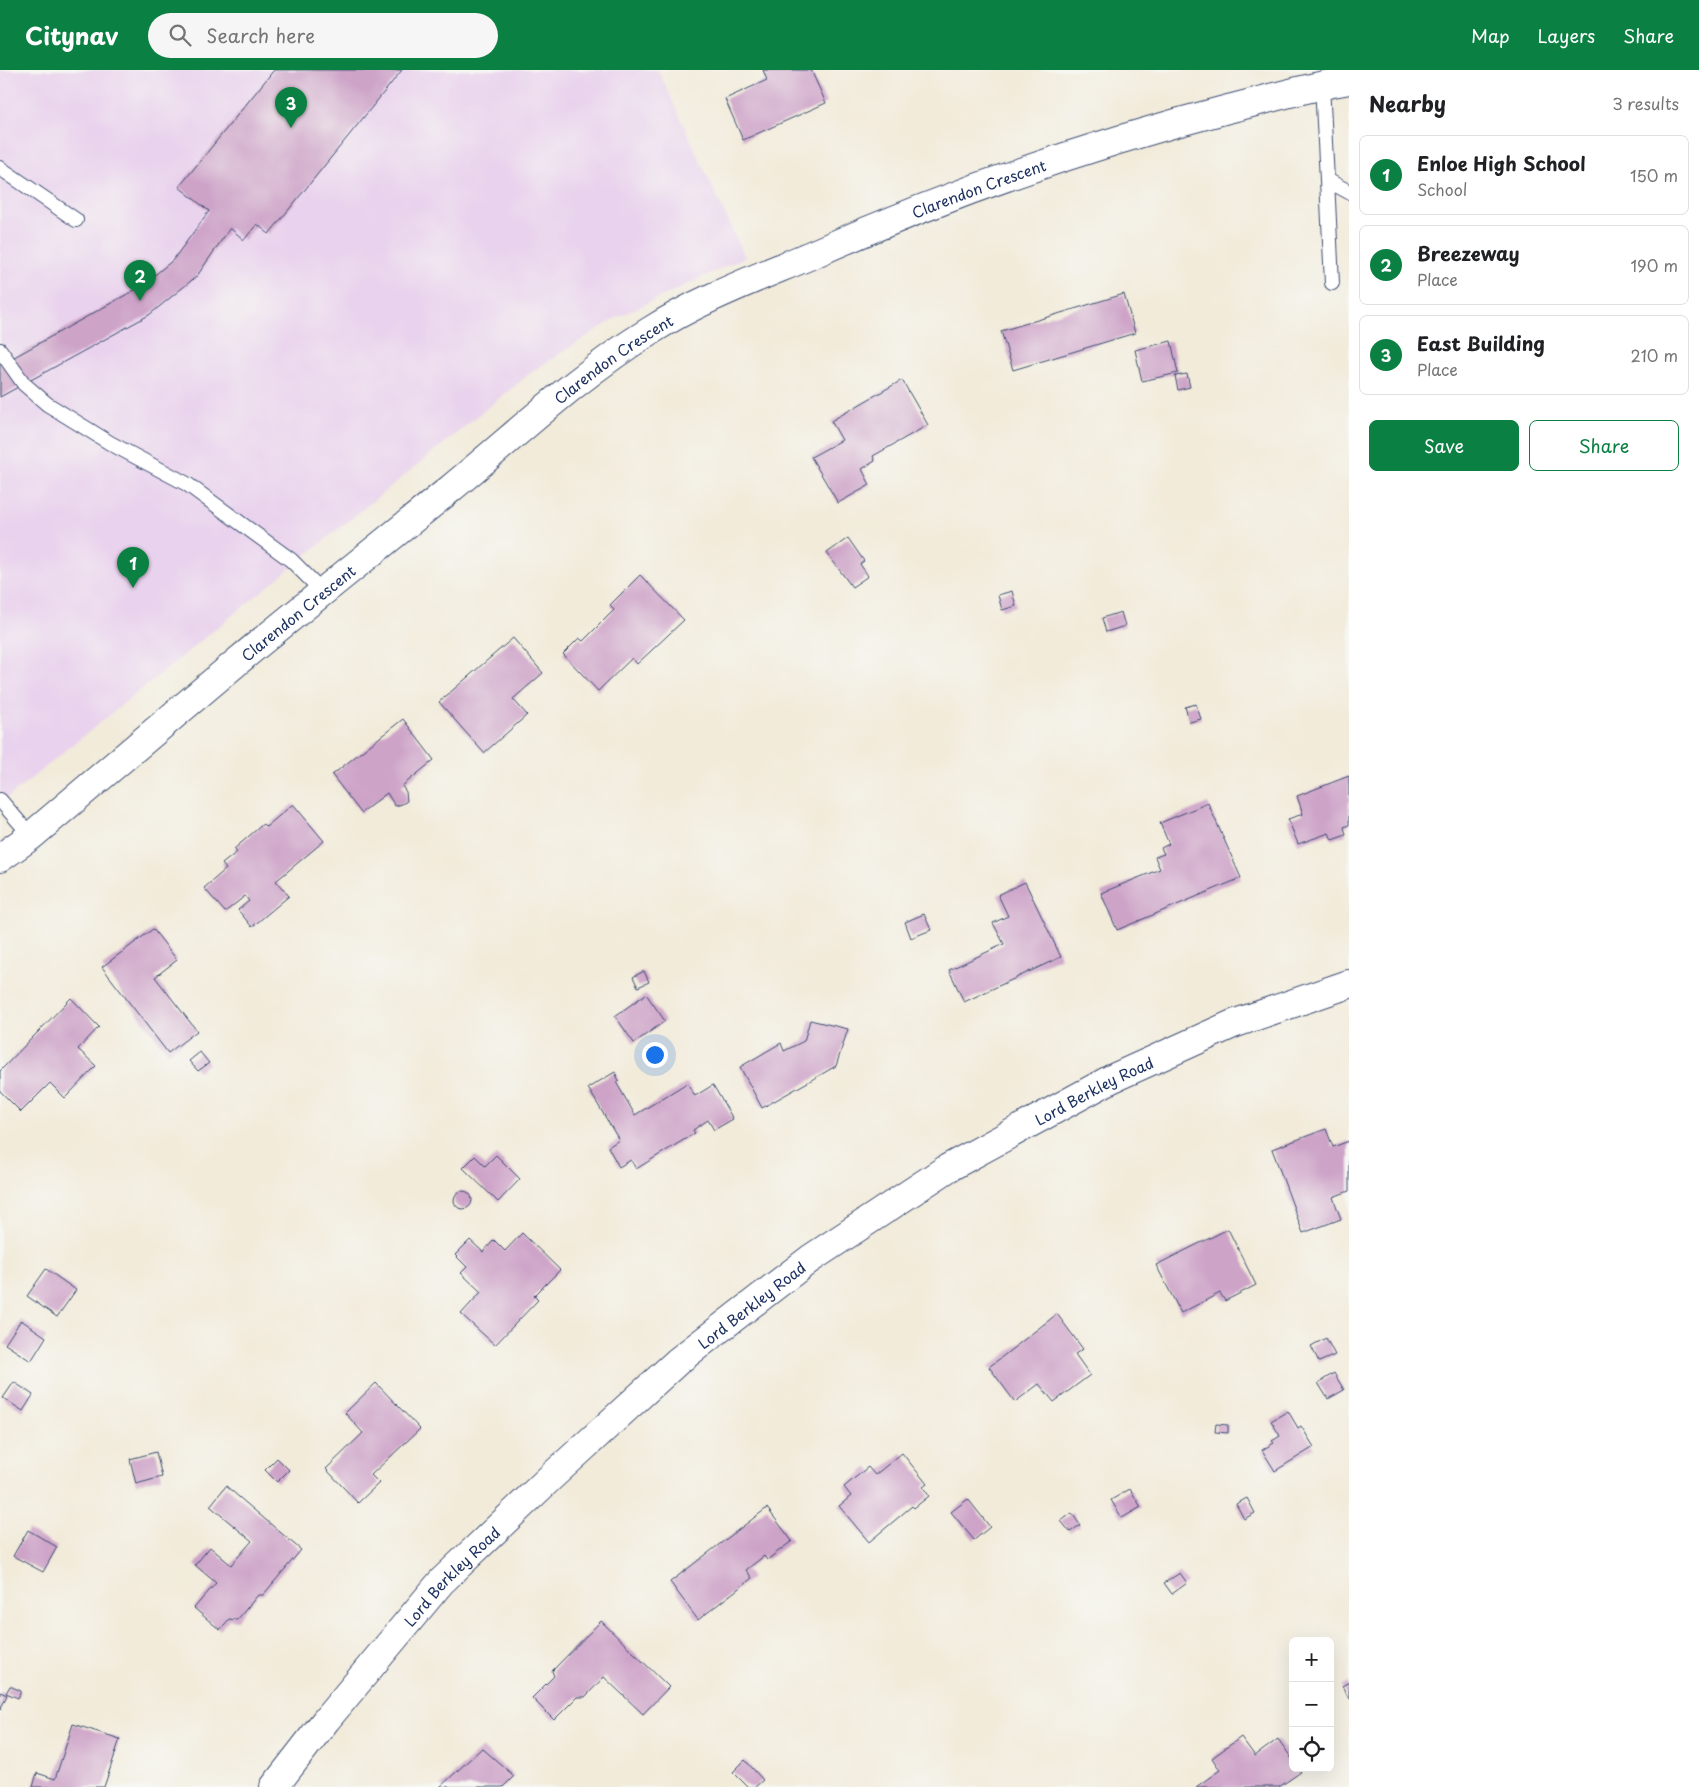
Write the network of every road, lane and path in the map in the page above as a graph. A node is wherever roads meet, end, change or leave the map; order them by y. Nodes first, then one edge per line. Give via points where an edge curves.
1 (1349, 80) edge
2 (1322, 85) junction
3 (0, 168) edge
4 (1327, 180) junction
5 (1349, 192) edge
6 (76, 220) dead end
7 (1332, 283) dead end
8 (0, 350) edge
9 (323, 592) junction
10 (0, 800) edge
11 (30, 836) junction
12 (0, 858) edge
13 (1349, 984) edge
14 (274, 1787) edge

1 - 2 street, Clarendon Crescent
2 - 4 lane
2 - 9 street, Clarendon Crescent via 1083,151 958,194 885,222 700,303 631,342 557,398
3 - 6 lane
4 - 5 lane
4 - 7 lane
8 - 9 lane via 24,384 47,404 110,443 187,484 291,560
9 - 11 street, Clarendon Crescent
10 - 11 lane
11 - 12 street, Clarendon Crescent
13 - 14 street, Lord Berkley Road via 1233,1024 1111,1079 948,1168 810,1259 678,1361 551,1476 441,1582

